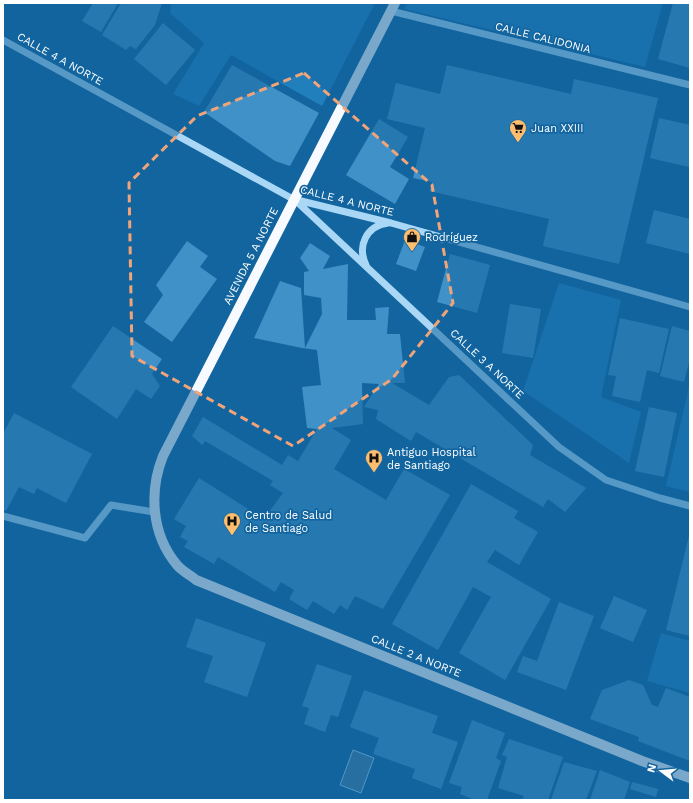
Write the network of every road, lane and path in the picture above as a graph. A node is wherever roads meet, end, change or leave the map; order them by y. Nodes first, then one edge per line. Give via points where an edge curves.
1 (393, 7) edge
2 (3, 40) edge
3 (690, 85) edge
4 (293, 199) junction
5 (391, 223) junction
6 (367, 268) junction
7 (690, 307) edge
8 (690, 506) edge
9 (154, 512) junction
10 (3, 516) edge
11 (157, 527) joint
12 (690, 778) edge

1 - 3 street, CALLE CALIDONIA
1 - 4 main road, AVENIDA 5 A NORTE
2 - 4 street, CALLE 4 A NORTE
4 - 5 street, CALLE 4 A NORTE
4 - 6 street, CALLE 3 A NORTE
4 - 9 main road, AVENIDA 5 A NORTE via 163,456 155,482
5 - 6 street via 374,227 367,234 362,252
5 - 7 street, CALLE 4 A NORTE
6 - 8 street, CALLE 3 A NORTE via 560,447 606,480
9 - 10 street via 111,505 85,538
9 - 11 main road, AVENIDA 5 A NORTE
11 - 12 main road, CALLE 2 A NORTE via 165,548 177,566 196,580

